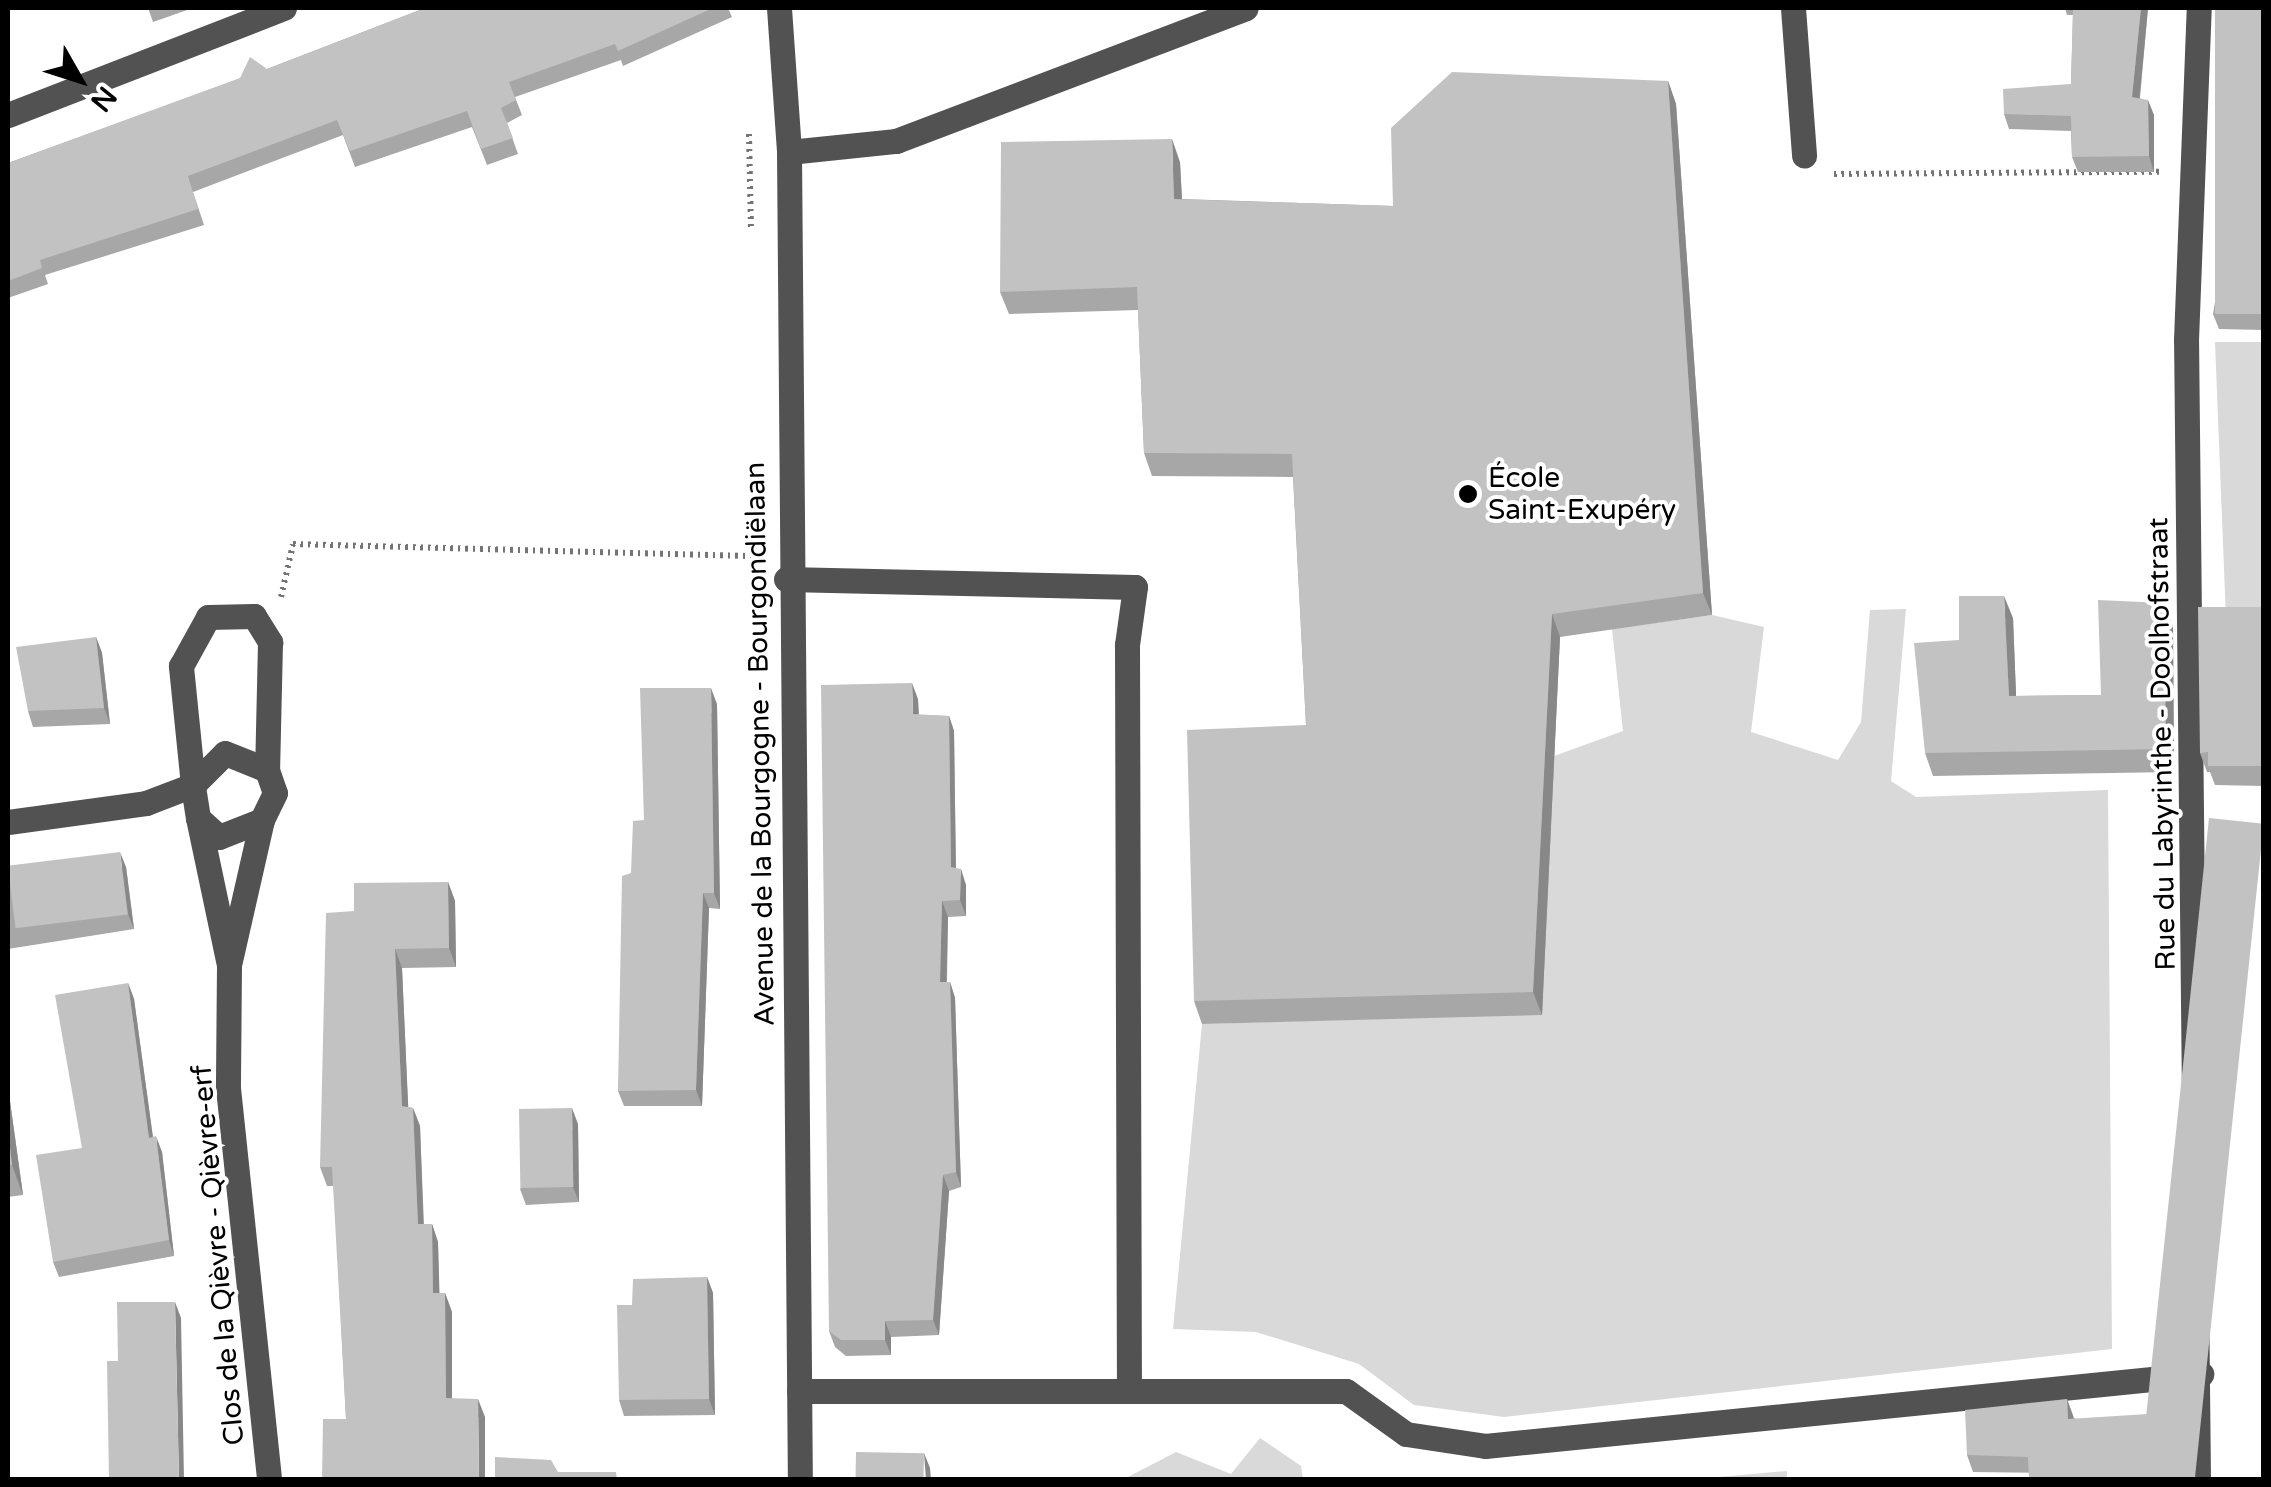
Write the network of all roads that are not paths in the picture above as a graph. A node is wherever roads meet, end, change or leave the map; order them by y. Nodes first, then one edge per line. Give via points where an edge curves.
1 (780, 8) edge
2 (1246, 8) edge
3 (1792, 8) edge
4 (2199, 8) edge
5 (275, 9) edge
6 (8, 115) edge
7 (789, 152) junction
8 (1804, 156) road end
9 (786, 579) junction
10 (267, 770) junction
11 (193, 784) junction
12 (198, 818) junction
13 (262, 820) junction
14 (8, 822) edge
15 (229, 965) junction
16 (2201, 1374) junction
17 (1130, 1389) junction
18 (799, 1391) junction
19 (269, 1480) edge
20 (800, 1480) edge
21 (2198, 1480) edge

1 - 7 street, Avenue de la Bourgogne - Bourgondiëlaan
2 - 7 street via 896,141
3 - 8 street
4 - 16 street, Rue du Labyrinthe - Doolhofstraat via 2186,340
5 - 6 street
7 - 9 street, Avenue de la Bourgogne - Bourgondiëlaan
9 - 17 street via 1135,587 1127,645
9 - 18 street, Avenue de la Bourgogne - Bourgondiëlaan
10 - 11 street via 225,753
10 - 11 street, Clos de la Qièvre - Qièvre-erf via 270,642 254,616 208,617 181,666
10 - 13 street, Clos de la Qièvre - Qièvre-erf via 275,793
11 - 12 street, Clos de la Qièvre - Qièvre-erf
11 - 14 street via 146,804
12 - 13 street via 219,837
12 - 15 street, Clos de la Qièvre - Qièvre-erf
13 - 15 street, Clos de la Qièvre - Qièvre-erf
15 - 19 street, Clos de la Qièvre - Qièvre-erf via 228,1088
16 - 17 street via 1485,1446 1406,1434 1346,1391
16 - 21 street, Rue du Labyrinthe - Doolhofstraat
17 - 18 street
18 - 20 street, Avenue de la Bourgogne - Bourgondiëlaan

